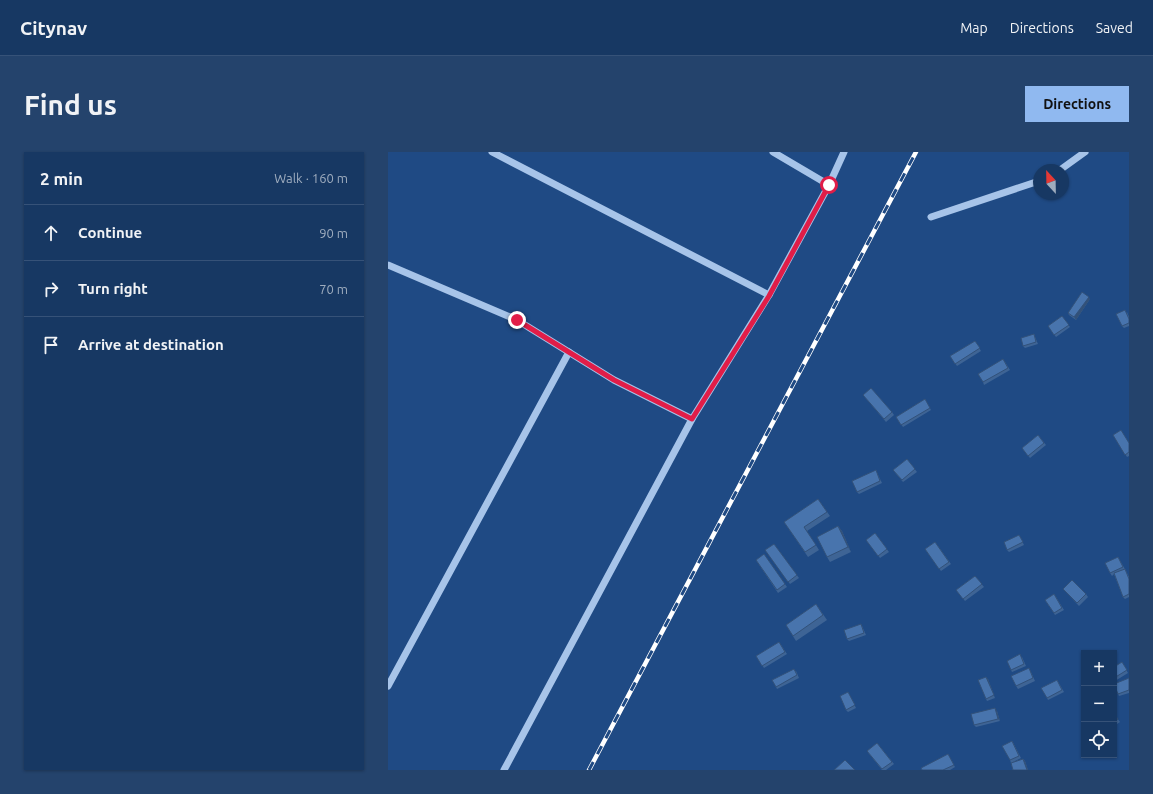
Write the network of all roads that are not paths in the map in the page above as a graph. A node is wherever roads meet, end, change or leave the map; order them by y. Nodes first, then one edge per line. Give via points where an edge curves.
1 (492, 152) edge
2 (773, 152) edge
3 (844, 152) edge
4 (1085, 152) edge
5 (1068, 164) edge
6 (1033, 184) edge
7 (829, 185) junction
8 (931, 217) dead end
9 (388, 265) edge
10 (769, 296) junction
11 (569, 352) junction
12 (692, 419) junction
13 (388, 686) edge
14 (504, 770) edge

1 - 10 street
2 - 7 street
3 - 7 street
4 - 5 street
6 - 8 street
7 - 10 street
9 - 11 street via 517,320
10 - 12 street
11 - 12 street via 614,380
11 - 13 street
12 - 14 street

